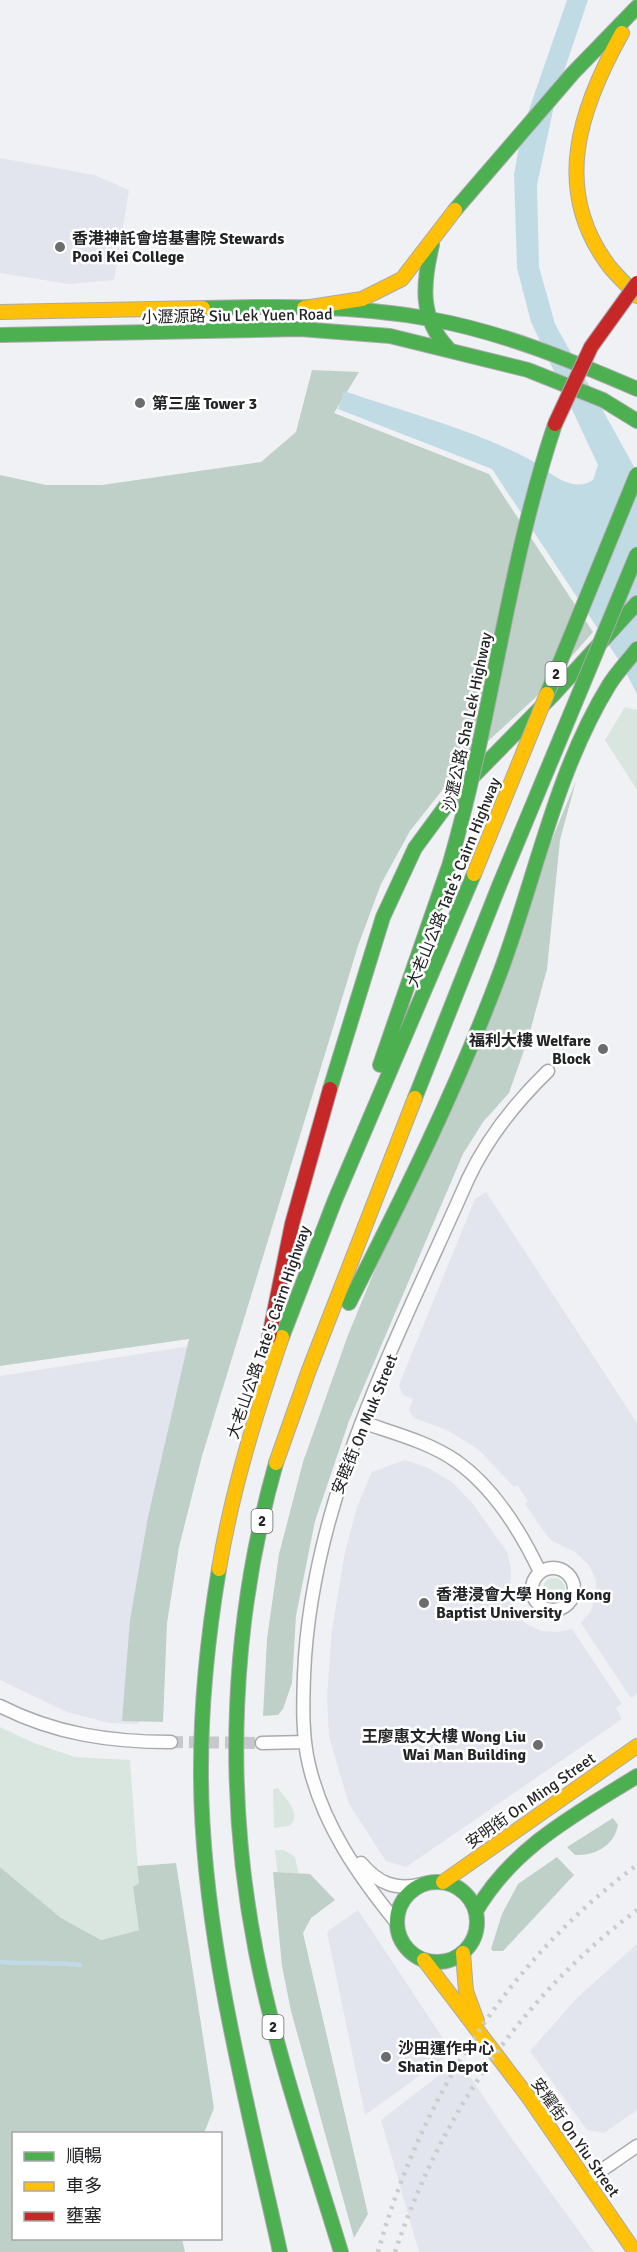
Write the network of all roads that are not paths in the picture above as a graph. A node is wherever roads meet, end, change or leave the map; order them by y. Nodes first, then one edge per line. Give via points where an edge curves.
1 (637, 8) edge
2 (434, 240) junction
3 (637, 283) edge
4 (637, 296) edge
5 (304, 308) junction
6 (0, 312) edge
7 (427, 318) junction
8 (0, 335) edge
9 (448, 348) junction
10 (637, 389) edge
11 (632, 418) edge
12 (637, 474) edge
13 (637, 554) edge
14 (637, 603) edge
15 (637, 649) edge
16 (548, 1071) dead end
17 (343, 1178) junction
18 (309, 1375) junction
19 (260, 1399) junction
20 (362, 1422) junction
21 (540, 1572) dead end
22 (0, 1706) edge
23 (305, 1742) junction
24 (171, 1743) tunnel mouth
25 (262, 1743) tunnel mouth
26 (637, 1746) edge
27 (637, 1776) edge
28 (325, 1813) junction
29 (443, 1882) junction
30 (422, 1884) junction
31 (476, 1911) junction
32 (396, 1922) junction
33 (463, 1953) junction
34 (424, 1960) junction
35 (486, 2042) junction
36 (637, 2146) edge
37 (586, 2181) junction
38 (280, 2252) edge
39 (341, 2252) edge
40 (635, 2252) edge

1 - 2 main road via 573,73
1 - 4 main road via 585,107 575,173 584,218 597,247 615,275
2 - 5 main road via 402,279 386,289 362,299
2 - 7 main road via 425,278
3 - 17 main road, 沙瀝公路 Sha Lek Highway, bridge via 576,373 538,467 520,537 477,771 450,863
5 - 6 main road, 小瀝源路 Siu Lek Yuen Road
5 - 7 main road, 小瀝源路 Siu Lek Yuen Road
7 - 9 main road via 432,333
7 - 10 main road, 小瀝源路 Siu Lek Yuen Road via 544,350
8 - 9 main road, 小瀝源路 Siu Lek Yuen Road via 300,328 390,336
9 - 11 main road, 小瀝源路 Siu Lek Yuen Road via 539,374 603,400
12 - 17 main road, 大老山公路 Tate's Cairn Highway / 2, bridge via 429,988
13 - 18 main road, 2, bridge via 499,886
14 - 19 main road, bridge via 443,807 415,848 393,893 296,1203
15 - 18 main road via 610,684 573,760 501,972 438,1125
16 - 20 street, 安睦街 On Muk Street via 528,1090 482,1151
17 - 19 main road, 大老山公路 Tate's Cairn Highway / 2
18 - 39 main road, 2 via 279,1454 252,1567 238,1672 237,1796 248,1904 263,1986
19 - 38 main road, 大老山公路 Tate's Cairn Highway / 2 via 233,1490 214,1584 202,1704 201,1766 212,1904 231,2017
20 - 21 street via 456,1461 483,1484 528,1547
20 - 23 street, 安睦街 On Muk Street via 328,1516 313,1587 305,1649
22 - 24 street via 44,1725 89,1737
23 - 25 street
23 - 28 street, 安睦街 On Muk Street
26 - 29 main road, 安明街 On Ming Street
27 - 31 main road via 521,1852 493,1880
28 - 30 street, 安睦街 On Muk Street via 343,1842 373,1876 398,1888
28 - 32 street, 安睦街 On Muk Street via 341,1848
29 - 30 main road, 安明街 On Ming Street
29 - 31 main road via 464,1892
30 - 32 main road via 405,1896
31 - 33 main road via 474,1936
32 - 34 main road via 404,1945
33 - 34 main road via 444,1961
33 - 35 main road, 安耀街 On Yiu Street via 466,1991
34 - 35 main road, 安耀街 On Yiu Street
35 - 37 main road, 安耀街 On Yiu Street
36 - 37 street
37 - 40 main road, 安耀街 On Yiu Street

